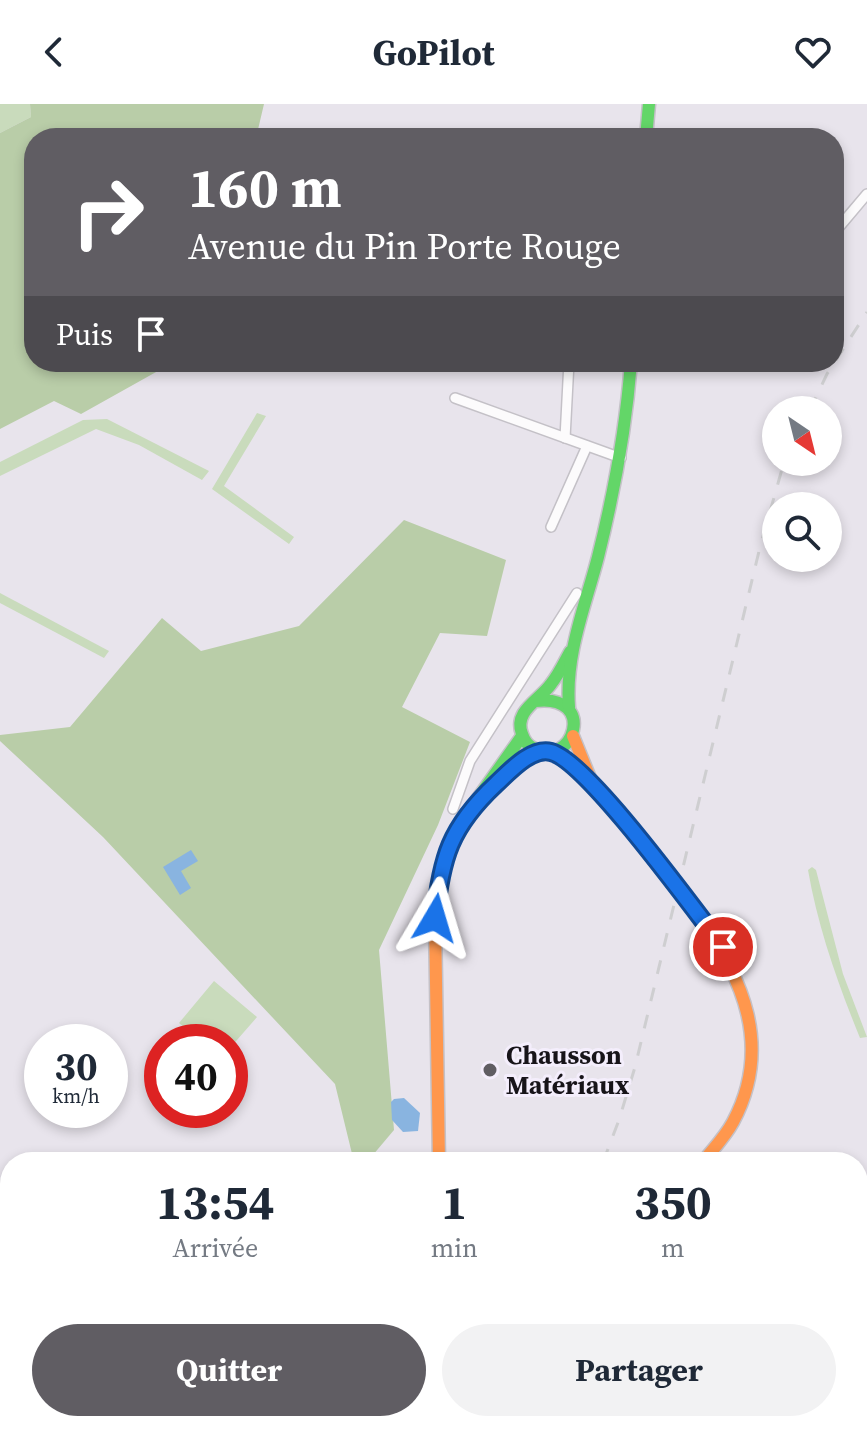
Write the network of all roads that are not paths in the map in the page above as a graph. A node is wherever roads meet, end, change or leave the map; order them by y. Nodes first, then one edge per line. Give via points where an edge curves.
1 (647, 104) edge
2 (646, 128) edge
3 (867, 194) edge
4 (844, 221) edge
5 (568, 372) edge
6 (630, 372) edge
7 (455, 398) dead end
8 (565, 438) junction
9 (587, 446) junction
10 (621, 458) junction
11 (551, 527) dead end
12 (577, 593) dead end
13 (574, 644) junction
14 (506, 701) junction
15 (535, 701) junction
16 (569, 707) junction
17 (524, 711) junction
18 (522, 736) junction
19 (573, 736) junction
20 (539, 752) junction
21 (553, 752) junction
22 (591, 781) junction
23 (477, 802) junction
24 (453, 809) dead end
25 (439, 1152) edge
26 (710, 1152) edge

1 - 2 main road
3 - 4 street
5 - 8 street
6 - 10 main road
7 - 8 street
8 - 9 street
9 - 10 street
9 - 11 street
10 - 13 main road
12 - 14 street
13 - 15 main road
13 - 16 main road
14 - 17 street
14 - 24 street via 470,761
15 - 16 main road via 553,698
15 - 17 main road
16 - 19 main road
17 - 18 main road
18 - 20 main road
18 - 23 main road
19 - 21 main road
19 - 22 main road
20 - 21 main road
20 - 23 main road via 514,767
21 - 22 main road
22 - 26 main road, bridge via 723,947 740,979 751,1026 751,1061 735,1118
23 - 25 main road via 445,853 437,890

